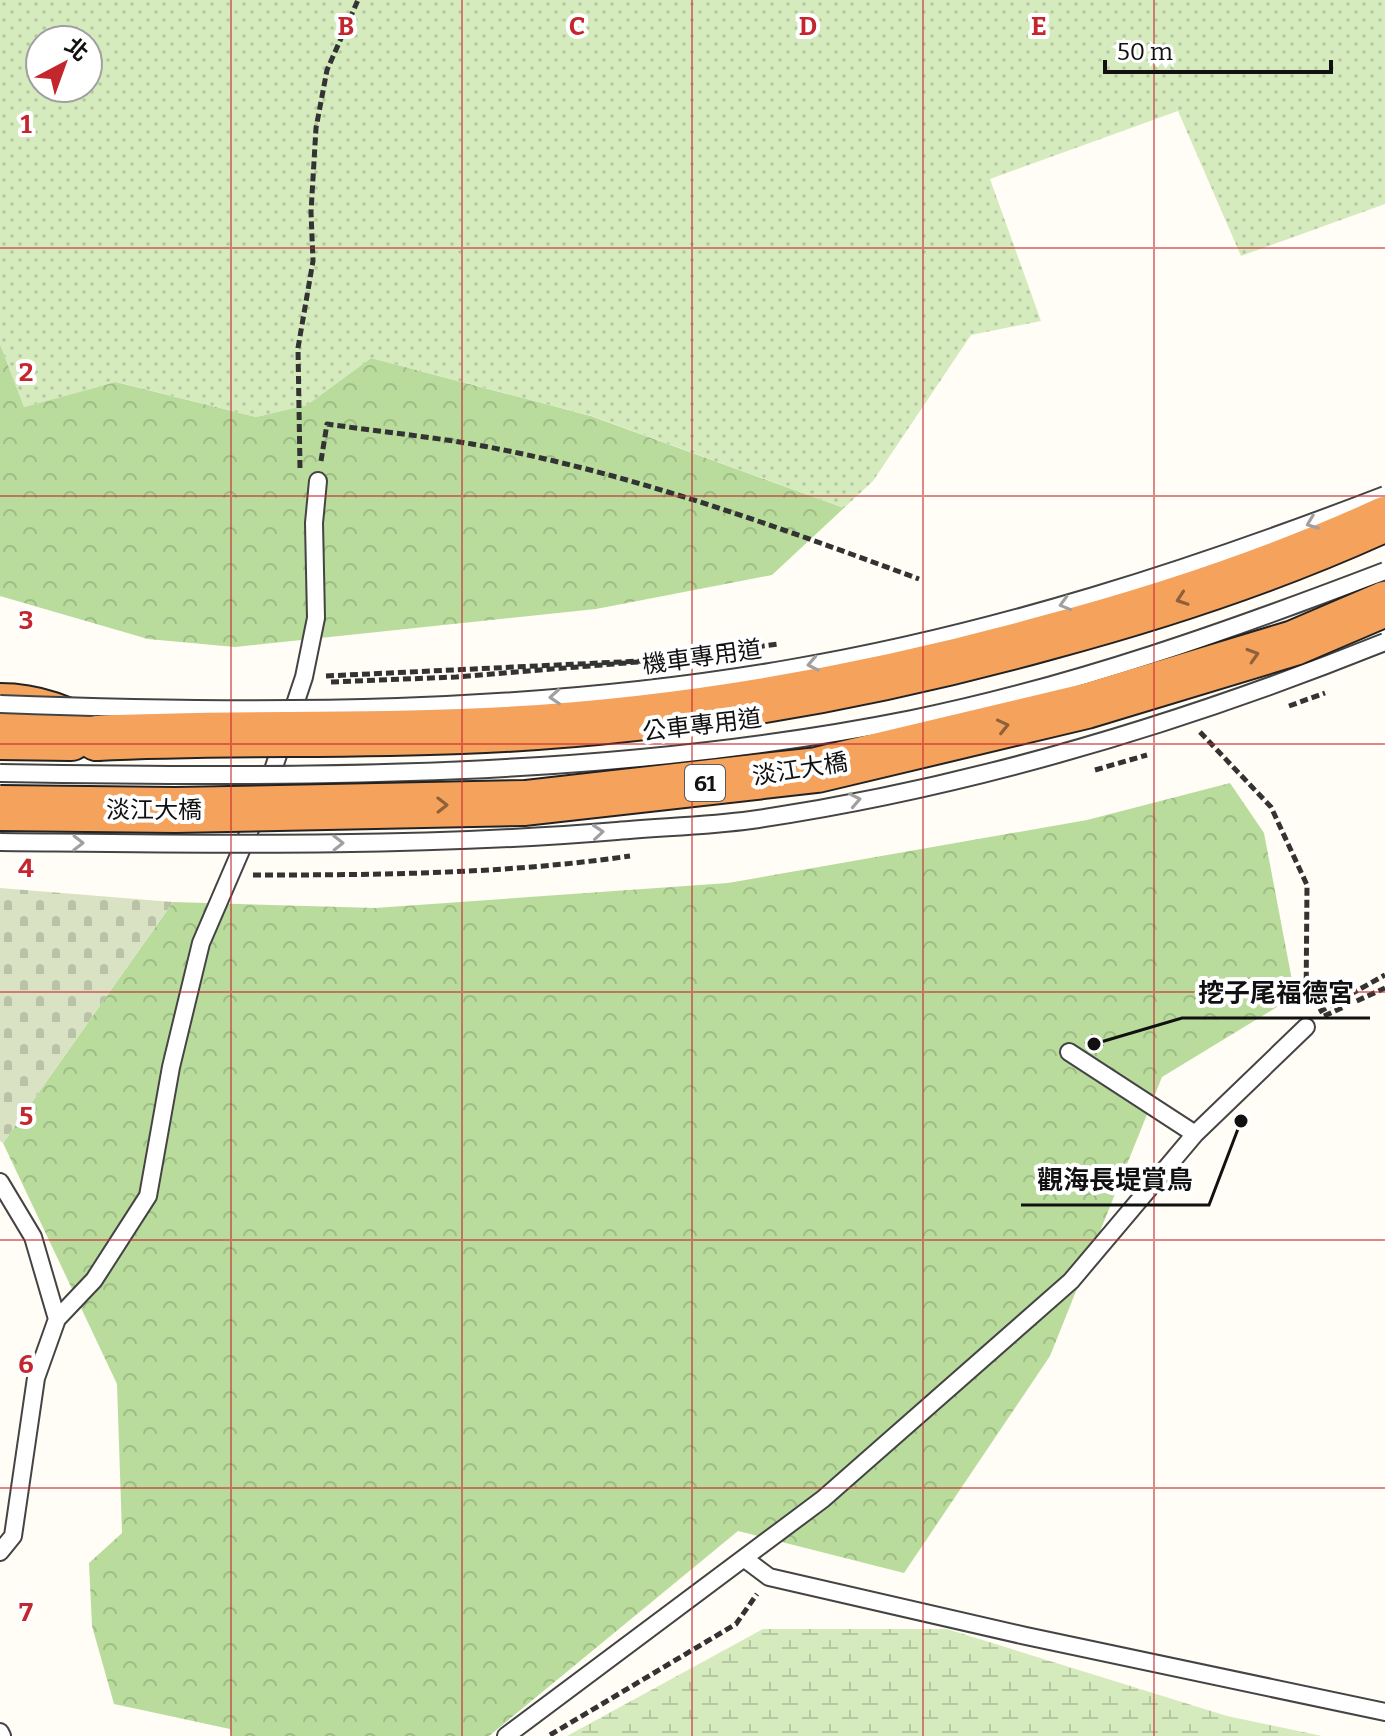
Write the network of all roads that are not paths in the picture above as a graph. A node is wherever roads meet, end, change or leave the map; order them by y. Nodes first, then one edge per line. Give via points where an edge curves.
1 (318, 481) road end
2 (1385, 495) edge
3 (1385, 519) edge
4 (1385, 571) edge
5 (1385, 604) edge
6 (1385, 642) edge
7 (0, 705) edge
8 (0, 737) edge
9 (97, 738) junction
10 (0, 773) edge
11 (0, 808) edge
12 (0, 842) edge
13 (1306, 1025) road end
14 (1069, 1052) dead end
15 (1195, 1134) junction
16 (0, 1182) edge
17 (57, 1319) junction
18 (0, 1552) edge
19 (745, 1559) junction
20 (1385, 1712) edge
21 (506, 1736) edge

1 - 17 lane via 311,680 201,943 148,1196 94,1280
2 -> 7 lane, 機車專用道, bridge via 1117,590 944,638 792,669 620,692 456,704 211,712
3 -> 9 highway, bridge via 1155,608 944,666 804,695 626,718 462,731
4 - 10 lane, 公車專用道, bridge via 1060,683 912,719 731,748 501,770 201,776
11 -> 5 highway, 淡江大橋 / 61, bridge via 525,803 817,770 1086,706 1294,643
12 -> 6 lane, bridge via 498,841 750,820 952,782 1110,742
7 - 9 highway, bridge via 64,719
8 - 9 highway
13 - 15 lane
14 - 15 lane
15 - 19 lane via 1071,1281 823,1499
16 - 17 lane via 33,1237
17 - 18 lane via 36,1378 13,1536
19 - 20 lane via 769,1577
19 - 21 lane

